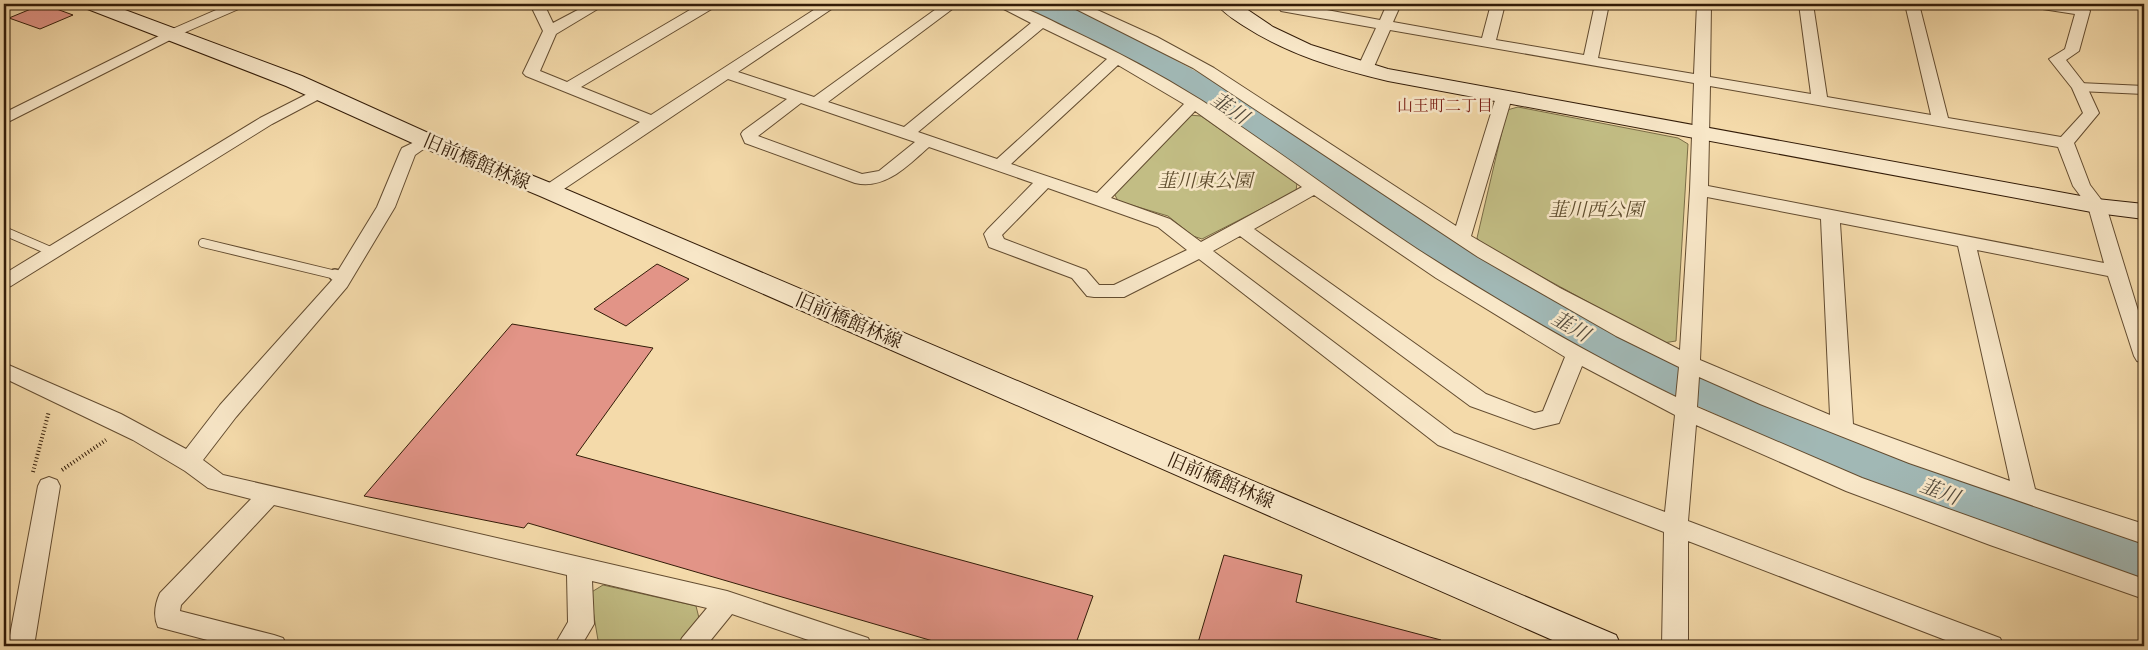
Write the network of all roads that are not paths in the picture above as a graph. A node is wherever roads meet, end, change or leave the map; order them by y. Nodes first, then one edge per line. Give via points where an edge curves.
1 (92, 4) edge
2 (240, 4) edge
3 (537, 4) edge
4 (599, 4) edge
5 (710, 4) edge
6 (832, 4) edge
7 (952, 4) edge
8 (1001, 4) edge
9 (1073, 4) edge
10 (1227, 4) edge
11 (1288, 4) edge
12 (1394, 4) edge
13 (1498, 4) edge
14 (1602, 4) edge
15 (1704, 4) edge
16 (1806, 4) edge
17 (1912, 4) edge
18 (2036, 4) edge
19 (2140, 4) edge
20 (2144, 5) edge
21 (1042, 21) junction
22 (1385, 25) junction
23 (550, 31) junction
24 (172, 34) junction
25 (1488, 43) junction
26 (1117, 58) junction
27 (1590, 62) junction
28 (1365, 69) junction
29 (726, 73) junction
30 (1703, 80) junction
31 (570, 87) junction
32 (2079, 87) junction
33 (2144, 90) edge
34 (320, 93) junction
35 (1504, 97) junction
36 (808, 100) junction
37 (1820, 100) junction
38 (1193, 103) junction
39 (4, 119) edge
40 (652, 121) junction
41 (1941, 122) junction
42 (907, 133) junction
43 (1701, 133) junction
44 (927, 140) junction
45 (427, 141) junction
46 (2064, 143) junction
47 (1000, 165) junction
48 (1045, 181) junction
49 (1314, 188) junction
50 (1699, 190) junction
51 (549, 191) junction
52 (1100, 200) junction
53 (2097, 206) junction
54 (2144, 212) edge
55 (1830, 215) junction
56 (1241, 228) junction
57 (4, 231) edge
58 (1461, 238) junction
59 (203, 242) dead end
60 (1966, 242) junction
61 (1201, 250) junction
62 (55, 253) junction
63 (2116, 271) junction
64 (344, 277) junction
65 (4, 282) edge
66 (2138, 323) edge
67 (1576, 355) junction
68 (2144, 356) edge
69 (1688, 368) junction
70 (4, 370) edge
71 (1686, 405) junction
72 (1842, 428) junction
73 (190, 460) junction
74 (49, 486) road end
75 (2025, 494) junction
76 (269, 495) junction
77 (1676, 525) junction
78 (2144, 534) edge
79 (579, 567) junction
80 (2144, 589) edge
81 (727, 602) junction
82 (21, 646) edge
83 (274, 646) edge
84 (567, 646) edge
85 (691, 646) edge
86 (860, 646) edge
87 (1603, 646) edge
88 (1675, 646) edge
89 (1991, 646) edge

1 - 24 street, 旧前橋館林線
2 - 24 lane
3 - 23 street
4 - 23 street
5 - 31 street
6 - 29 street
7 - 36 street
8 - 21 street
9 - 58 street via 1199,66
10 - 28 street via 1270,36 1315,55
11 - 22 street via 1286,8
12 - 22 street
13 - 25 street
14 - 27 street
15 - 30 street
16 - 37 street
17 - 41 street
18 - 32 street via 2083,11 2072,51 2057,58
19 - 20 street
21 - 26 street
21 - 42 street
22 - 25 street
22 - 28 street
23 - 31 street via 531,73
24 - 34 street, 旧前橋館林線
24 - 39 street
25 - 27 street
26 - 38 street
26 - 47 street
27 - 30 street
28 - 35 street
29 - 36 street
29 - 40 street
30 - 37 street
30 - 43 street
31 - 40 street
32 - 33 lane
32 - 46 street via 2090,113
34 - 45 street, 旧前橋館林線
34 - 62 street via 266,121
35 - 43 street
35 - 58 street
36 - 42 street
36 - 44 street via 749,134 752,139 861,179 884,176
37 - 41 street
38 - 49 street
38 - 52 street
40 - 51 street
41 - 46 street
42 - 44 street
43 - 50 street
43 - 53 street
44 - 47 street
45 - 51 street, 旧前橋館林線
45 - 64 street via 408,152 386,207
46 - 53 street via 2082,186
47 - 48 street
48 - 52 street
48 - 61 street via 993,234 996,243 1079,274 1094,291 1116,292
49 - 56 street
49 - 67 street via 1464,288
50 - 55 street
50 - 69 street
51 - 87 street, 旧前橋館林線
52 - 61 street via 1164,223
53 - 54 street
53 - 63 street
55 - 60 street
55 - 72 street
56 - 61 street
56 - 67 street via 1478,400 1534,421 1551,417
57 - 62 lane
58 - 69 street
59 - 64 lane
60 - 63 street
60 - 75 street
61 - 77 street via 1446,439
62 - 65 street
63 - 66 street
64 - 73 street
66 - 68 street
67 - 71 street
69 - 71 street
69 - 72 street
70 - 73 street via 71,399
71 - 77 street
71 - 80 street via 1928,513
72 - 75 street
73 - 76 street via 216,482
74 - 82 street
75 - 78 street
76 - 79 street
76 - 83 street via 169,601 167,619
77 - 88 street
77 - 89 street
79 - 81 street
79 - 84 street via 581,624
81 - 85 street
81 - 86 street

